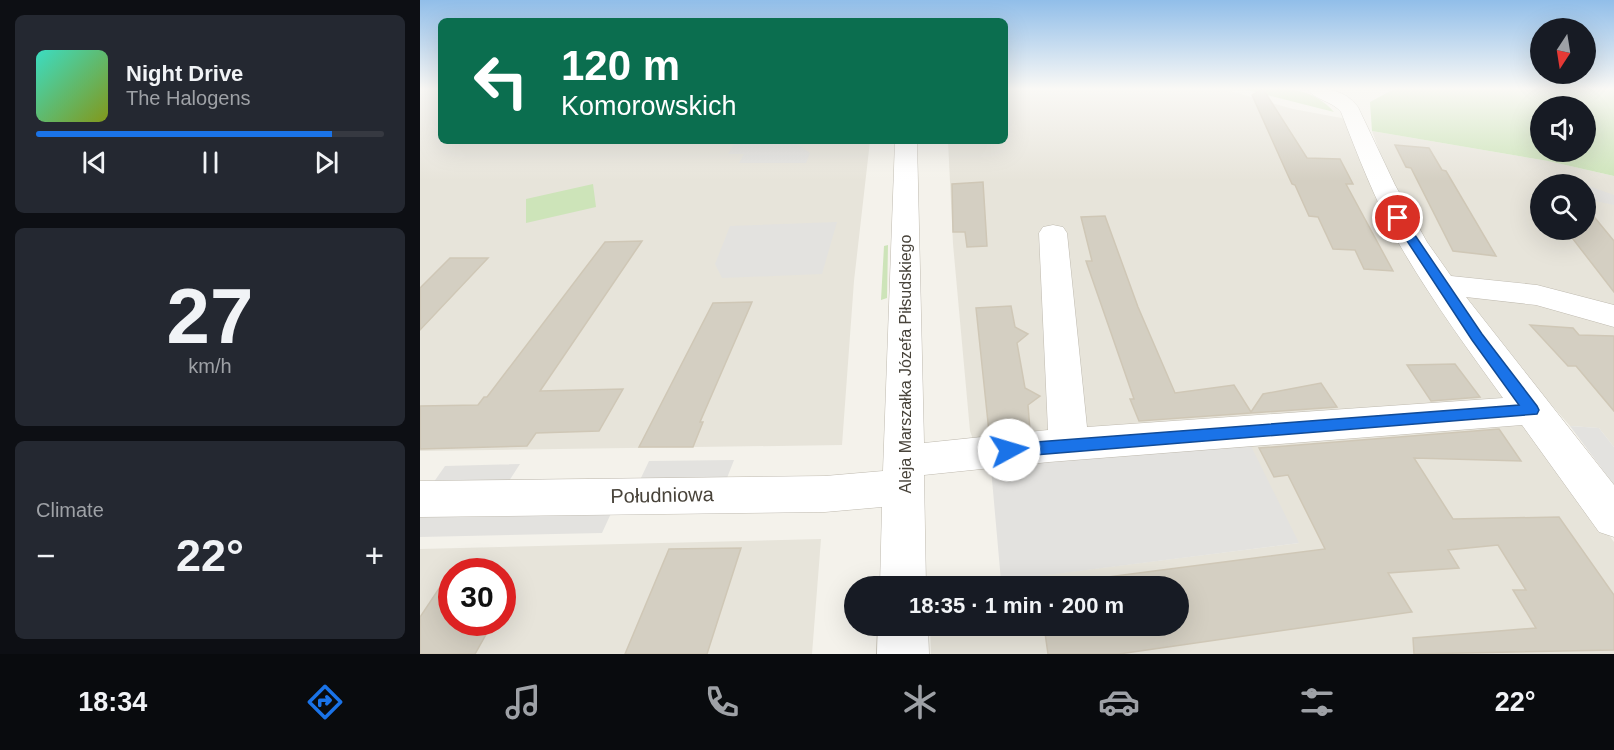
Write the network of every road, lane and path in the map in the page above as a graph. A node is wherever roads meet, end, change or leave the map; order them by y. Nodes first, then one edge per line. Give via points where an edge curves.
1 (1355, 120) edge
2 (906, 144) edge
3 (1053, 233) dead end
4 (1440, 284) junction
5 (1614, 316) edge
6 (1531, 410) junction
7 (1049, 446) junction
8 (904, 474) junction
9 (420, 499) edge
10 (1614, 518) edge
11 (903, 576) edge
12 (903, 636) edge
13 (903, 654) edge

1 - 4 street via 1398,218
2 - 8 street, Aleja Marszałka Józefa Piłsudskiego
3 - 7 street via 1068,418 1067,439
4 - 5 street via 1537,295
4 - 6 street
6 - 7 street, Południowa
6 - 10 street
7 - 8 street, Południowa
8 - 9 street, Południowa via 825,494
8 - 11 street, Aleja Marszałka Józefa Piłsudskiego
12 - 13 street

